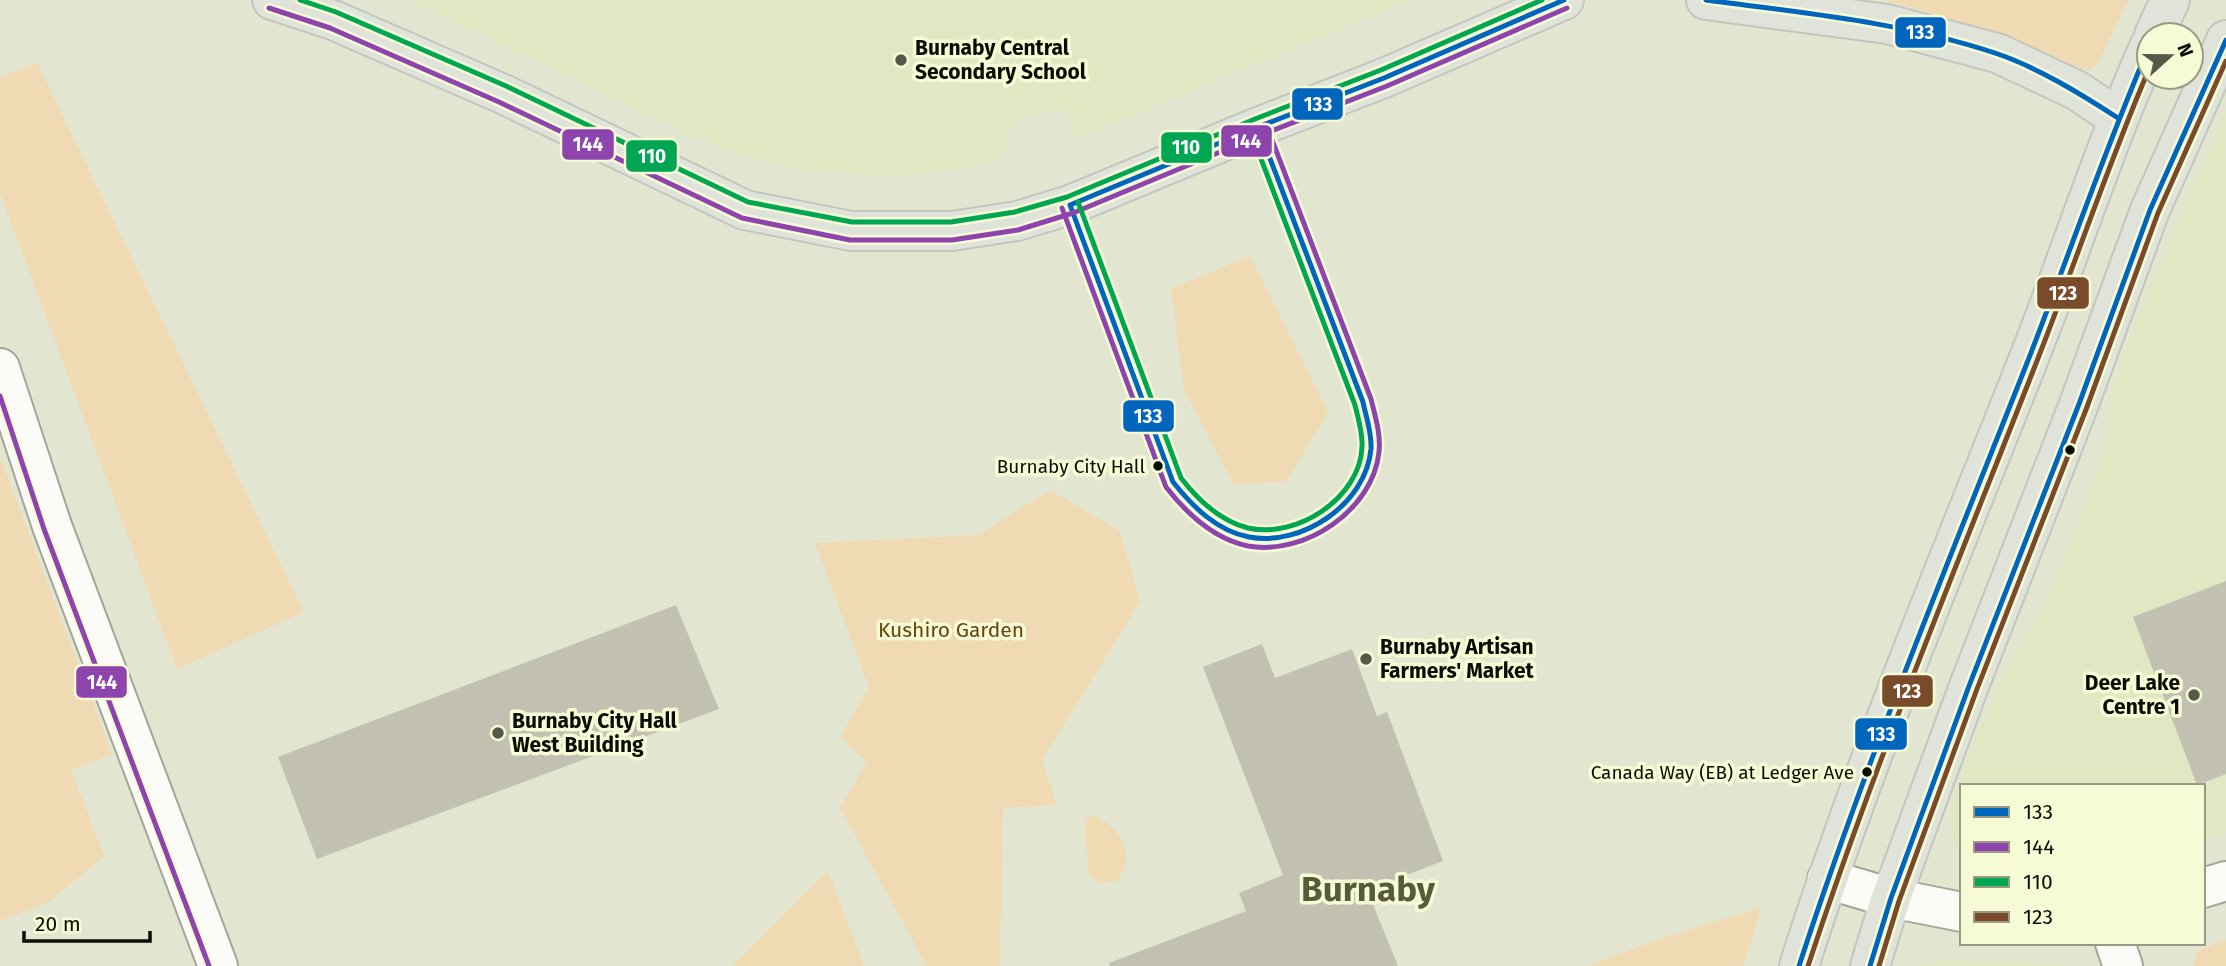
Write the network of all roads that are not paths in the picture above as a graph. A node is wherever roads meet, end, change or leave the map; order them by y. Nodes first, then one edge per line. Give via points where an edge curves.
1 (272, 0) edge
2 (1564, 0) edge
3 (1706, 0) edge
4 (2170, 0) edge
5 (2160, 21) edge
6 (2226, 40) edge
7 (2135, 79) edge
8 (2118, 118) junction
9 (0, 368) edge
10 (1826, 879) junction
11 (2226, 881) edge
12 (2205, 887) edge
13 (1891, 898) junction
14 (1960, 912) edge
15 (2116, 945) edge
16 (218, 966) edge
17 (1799, 966) edge
18 (1870, 966) edge
19 (2123, 966) edge

1 - 2 main road via 333,20 503,94 745,209 852,231 952,232 1017,221 1070,205
3 - 8 main road via 1887,24 1997,53 2076,90
4 - 5 main road
6 - 13 main road via 2150,210
7 - 8 main road
8 - 10 main road
9 - 16 street via 52,526
10 - 13 street
10 - 17 main road
11 - 12 street
13 - 14 street
13 - 18 main road
15 - 19 street

